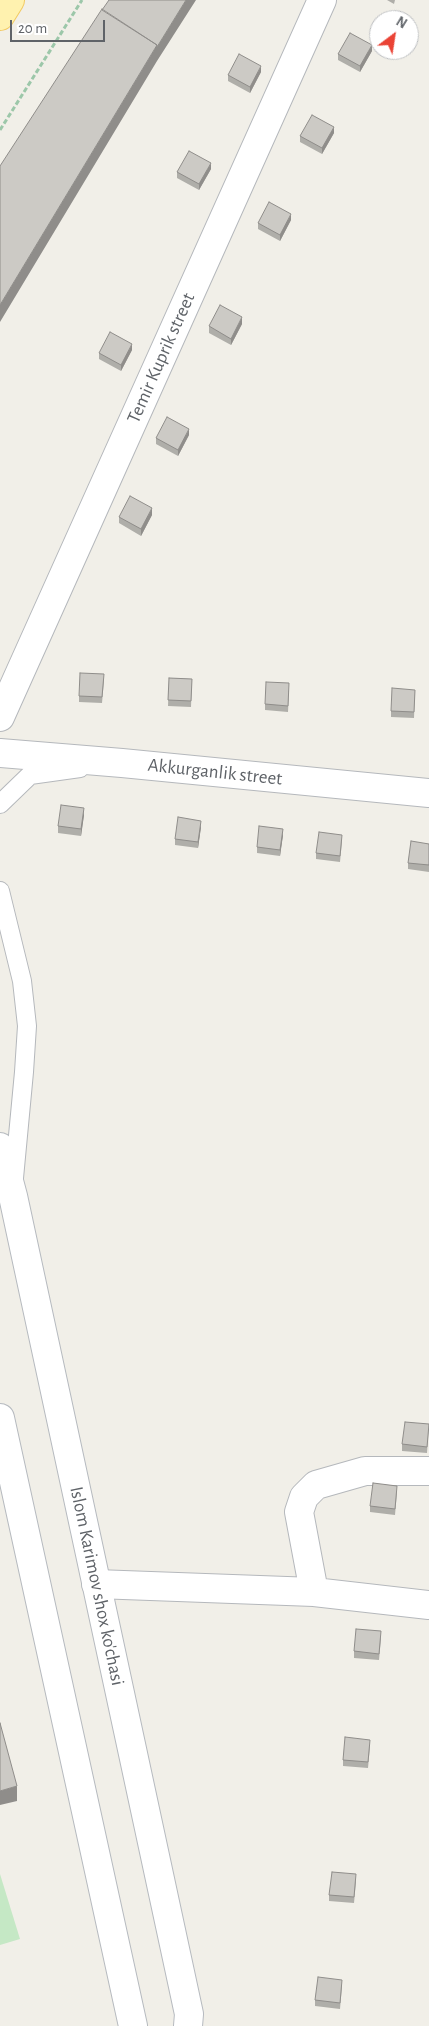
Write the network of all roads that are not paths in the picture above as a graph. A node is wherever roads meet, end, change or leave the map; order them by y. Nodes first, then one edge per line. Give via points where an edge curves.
1 (10, 0) edge
2 (322, 0) edge
3 (0, 16) edge
4 (0, 717) edge
5 (0, 753) edge
6 (122, 763) junction
7 (429, 793) edge
8 (0, 804) edge
9 (0, 891) edge
10 (0, 1147) edge
11 (12, 1196) junction
12 (0, 1418) edge
13 (429, 1471) edge
14 (96, 1584) junction
15 (314, 1592) junction
16 (429, 1605) edge
17 (133, 2026) edge
18 (188, 2026) edge

1 - 3 main road
2 - 4 street, Temir Kuprik street
5 - 6 street, Akkurganlik street
6 - 7 street, Akkurganlik street
6 - 8 lane via 30,775
9 - 11 lane via 22,980 26,1026
10 - 11 street, Islom Karimov shox ko'chasi
11 - 14 street, Islom Karimov shox ko'chasi
12 - 17 street
13 - 15 street via 365,1472 316,1485 304,1497 299,1512
14 - 15 street
14 - 18 street, Islom Karimov shox ko'chasi via 189,2014
15 - 16 street

